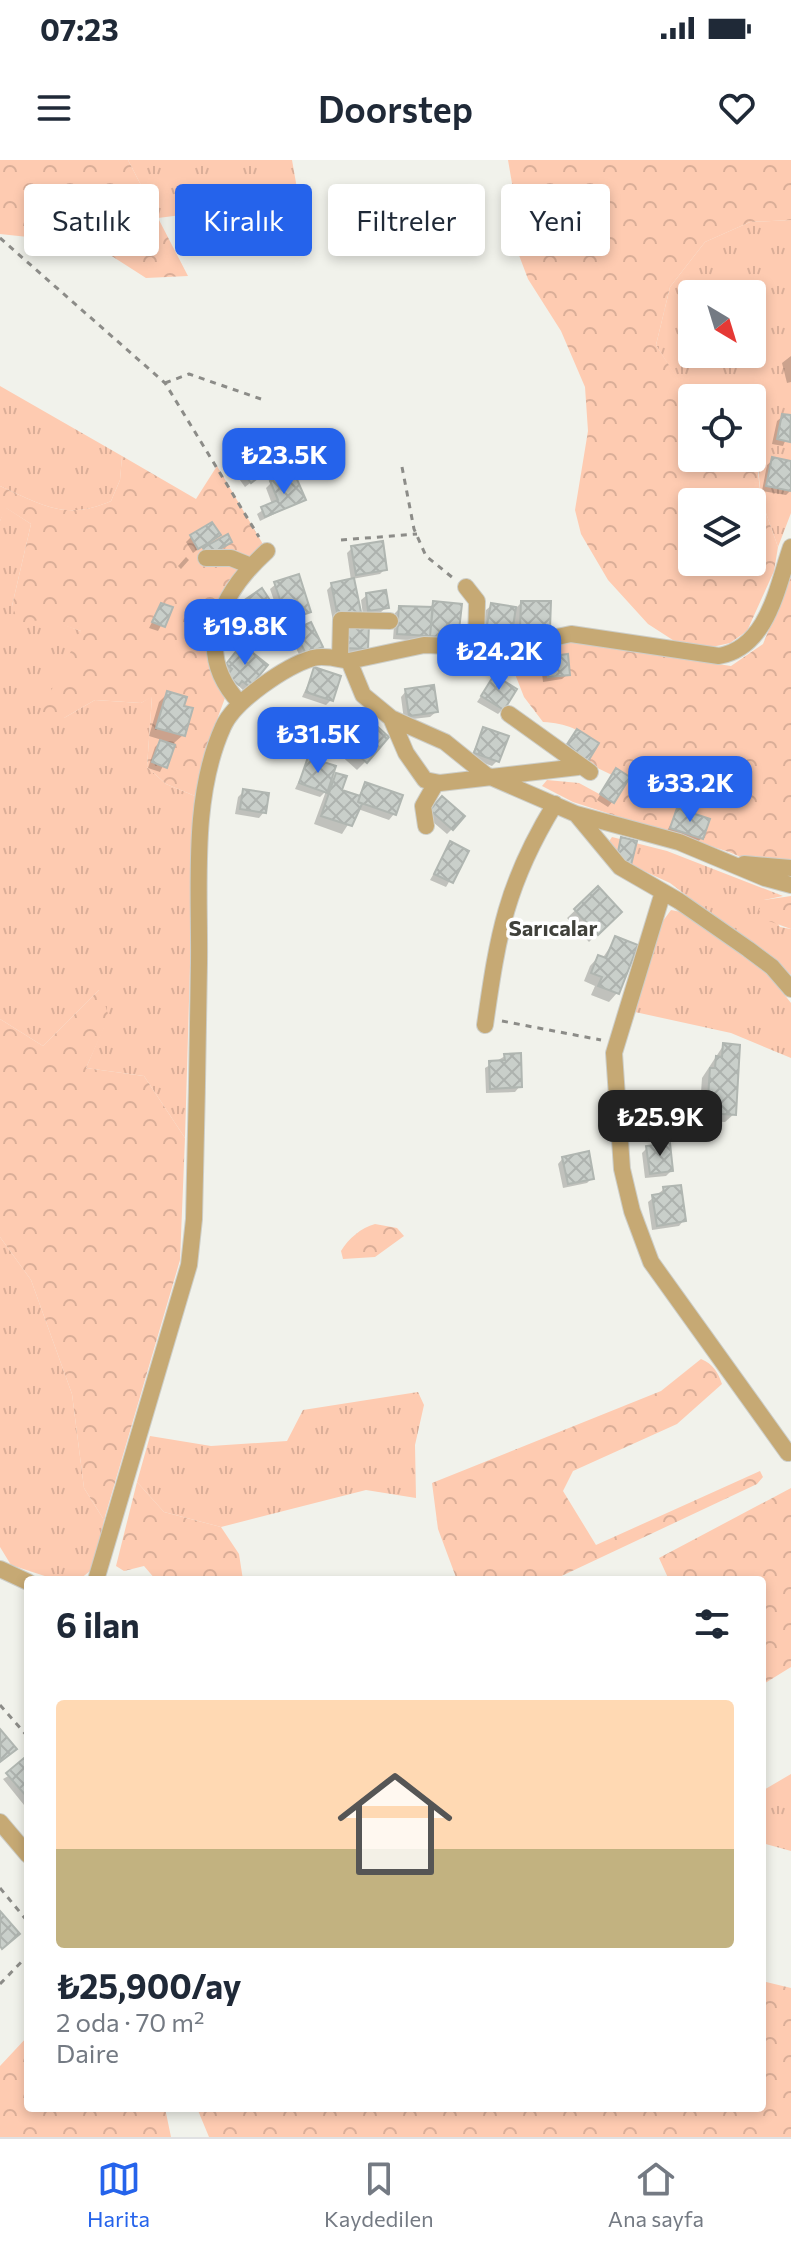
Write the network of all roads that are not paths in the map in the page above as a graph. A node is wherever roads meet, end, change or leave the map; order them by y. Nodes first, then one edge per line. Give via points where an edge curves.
1 (791, 547) edge
2 (267, 551) road end
3 (206, 558) dead end
4 (251, 566) junction
5 (466, 587) road end
6 (390, 621) dead end
7 (476, 646) junction
8 (345, 660) junction
9 (240, 703) junction
10 (509, 714) dead end
11 (391, 718) junction
12 (486, 775) junction
13 (436, 783) junction
14 (555, 804) junction
15 (576, 814) junction
16 (426, 826) dead end
17 (730, 863) junction
18 (791, 868) edge
19 (791, 885) edge
20 (663, 892) junction
21 (791, 989) edge
22 (486, 1022) road end
23 (788, 1453) dead end
24 (0, 1569) edge
25 (97, 1576) edge
26 (24, 1580) edge
27 (0, 1822) edge
28 (24, 1850) edge

1 - 7 street via 762,625 730,654 571,634 521,646
2 - 4 street
3 - 4 street via 231,558
4 - 9 street via 224,603 214,653 222,681
5 - 7 street via 477,601
6 - 8 street via 341,620
7 - 8 street via 424,645
8 - 9 street via 312,659
8 - 11 street via 367,702
9 - 25 street via 218,739 202,816 189,1265
10 - 12 street via 584,769
11 - 12 street via 445,742
11 - 13 street via 417,771
12 - 13 street
12 - 14 street
13 - 16 street via 423,806
14 - 15 street
14 - 22 street via 518,869 505,908
15 - 17 street via 679,842
15 - 20 street via 612,861
17 - 18 street
17 - 19 street
20 - 21 street via 763,959
20 - 23 street via 616,1043 622,1169 641,1240 663,1282
24 - 26 street
27 - 28 street

